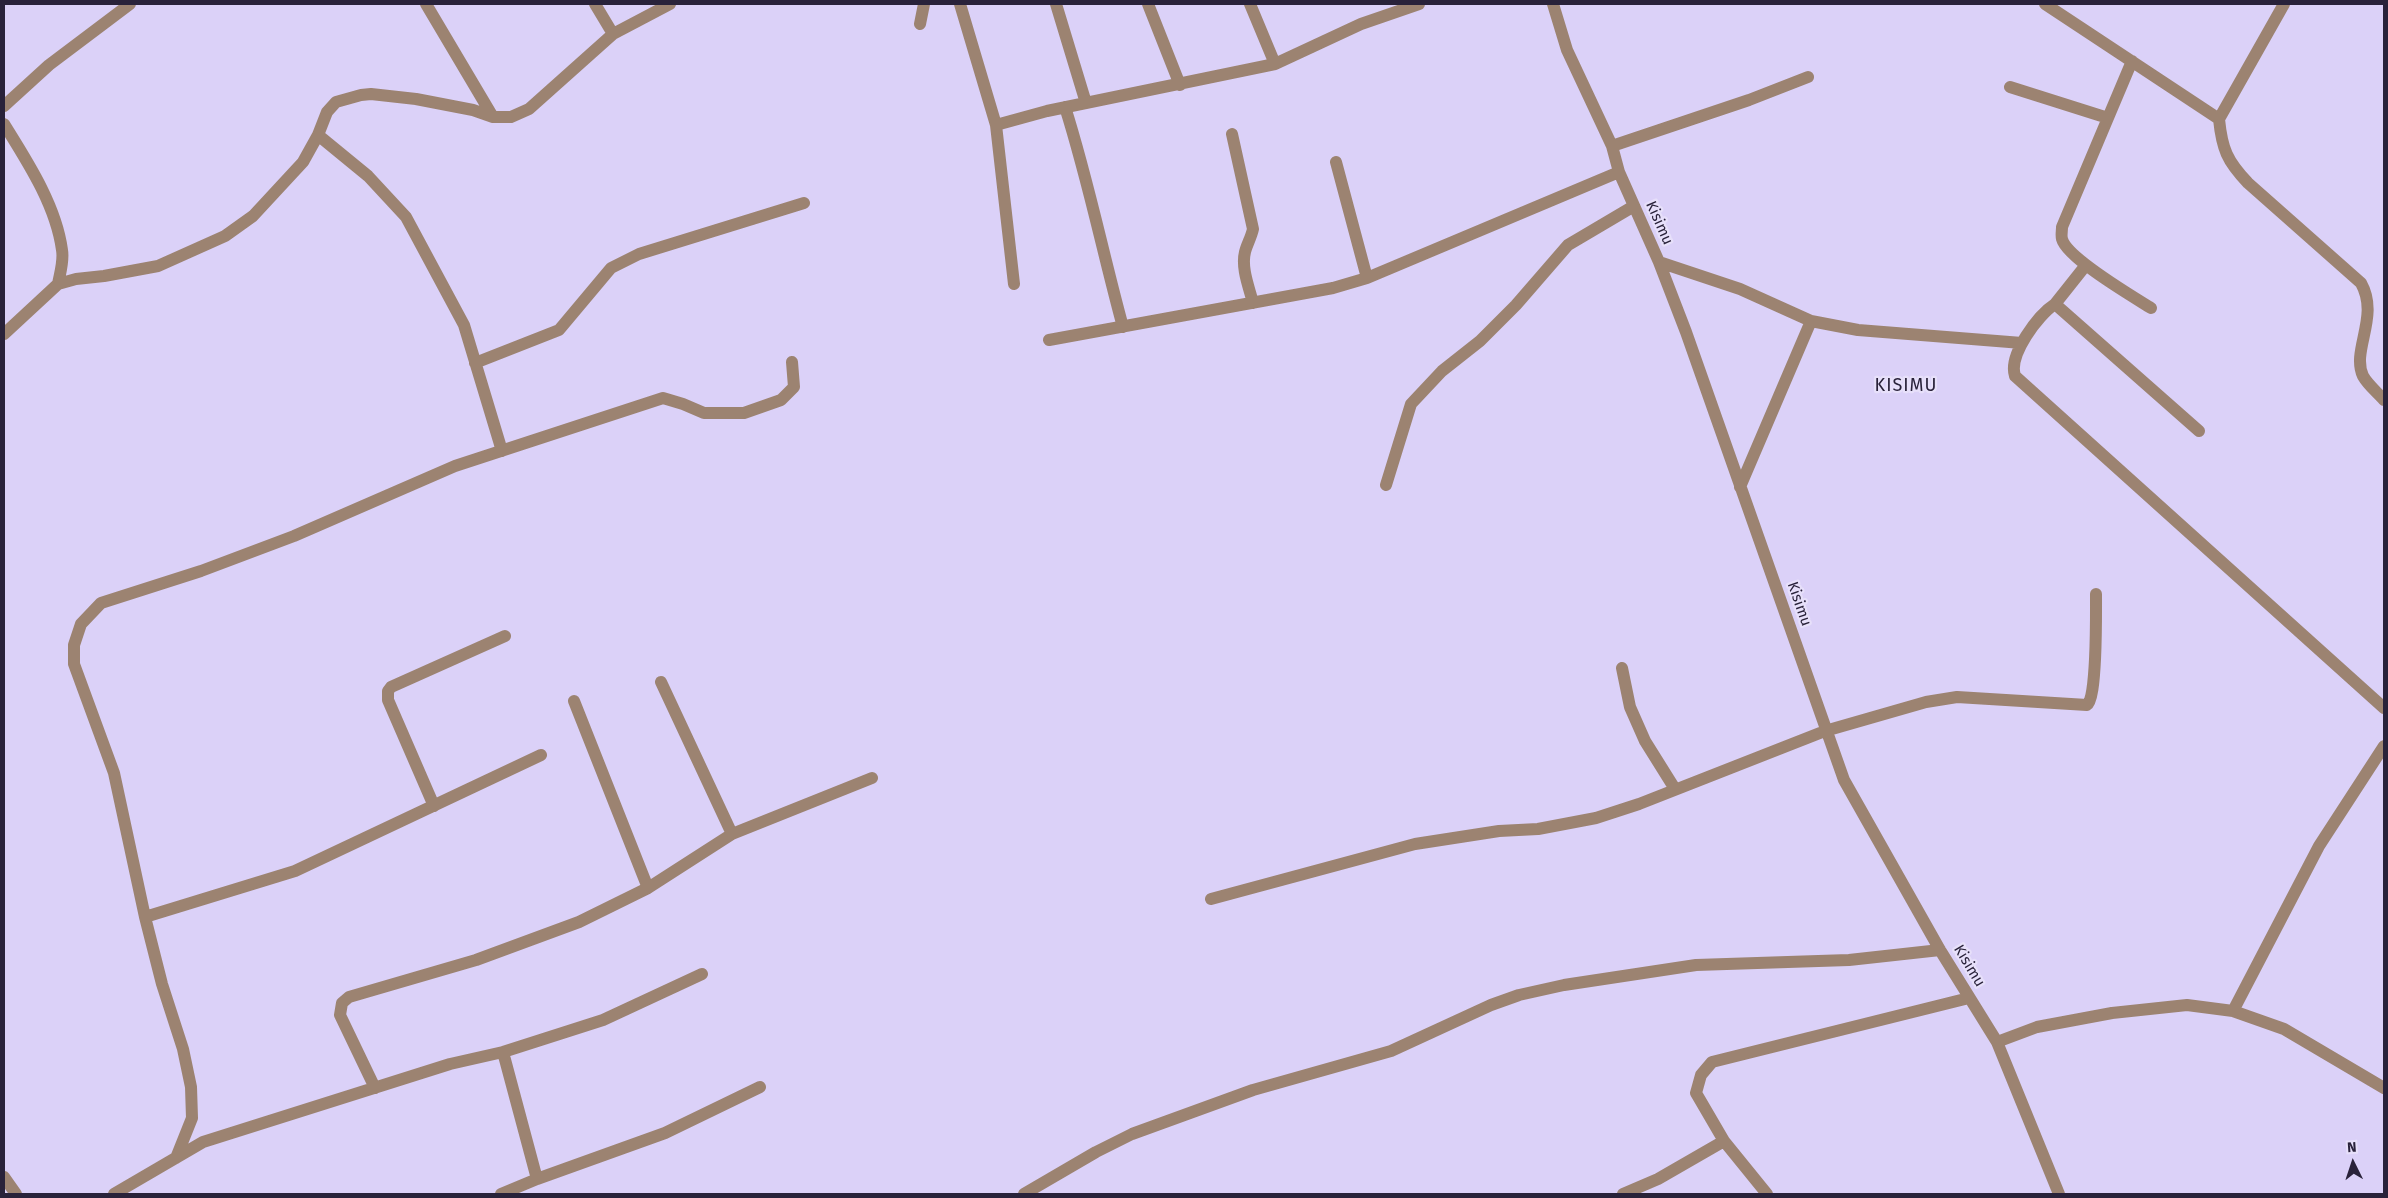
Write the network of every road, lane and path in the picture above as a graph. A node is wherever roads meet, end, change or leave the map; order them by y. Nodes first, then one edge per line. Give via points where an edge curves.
1 (130, 4) edge
2 (426, 4) edge
3 (595, 4) edge
4 (670, 4) edge
5 (924, 4) edge
6 (960, 4) edge
7 (1056, 4) edge
8 (1148, 4) edge
9 (1250, 4) edge
10 (1419, 4) edge
11 (1552, 4) edge
12 (2045, 4) edge
13 (2284, 4) edge
14 (920, 24) dead end
15 (613, 34) junction
16 (2132, 61) junction
17 (1275, 64) junction
18 (1808, 77) dead end
19 (1180, 84) junction
20 (2010, 87) dead end
21 (1086, 103) junction
22 (4, 106) edge
23 (1065, 107) junction
24 (493, 118) junction
25 (2108, 118) junction
26 (2218, 119) junction
27 (4, 124) edge
28 (996, 125) junction
29 (1232, 134) dead end
30 (318, 135) junction
31 (1612, 146) junction
32 (1336, 162) dead end
33 (1619, 172) junction
34 (804, 203) dead end
35 (1634, 206) junction
36 (1658, 262) junction
37 (2086, 265) junction
38 (1367, 278) junction
39 (58, 284) junction
40 (1014, 284) dead end
41 (1253, 303) junction
42 (2055, 304) junction
43 (2151, 308) dead end
44 (1811, 321) junction
45 (1123, 327) junction
46 (4, 334) edge
47 (1049, 340) dead end
48 (2022, 343) junction
49 (792, 362) dead end
50 (475, 363) junction
51 (2384, 400) edge
52 (2199, 431) dead end
53 (502, 450) junction
54 (1386, 485) dead end
55 (1740, 487) junction
56 (2096, 594) dead end
57 (505, 636) dead end
58 (1622, 668) dead end
59 (661, 682) dead end
60 (574, 701) dead end
61 (2384, 708) edge
62 (1825, 731) junction
63 (2384, 746) edge
64 (541, 755) dead end
65 (872, 778) dead end
66 (1676, 789) junction
67 (434, 806) junction
68 (732, 834) junction
69 (648, 888) junction
70 (1211, 899) dead end
71 (145, 917) junction
72 (1940, 950) junction
73 (702, 974) dead end
74 (1969, 998) junction
75 (2233, 1011) junction
76 (1996, 1042) junction
77 (503, 1052) junction
78 (375, 1088) junction
79 (760, 1088) dead end
80 (2384, 1088) edge
81 (1724, 1141) junction
82 (176, 1158) junction
83 (4, 1177) edge
84 (537, 1179) junction
85 (16, 1194) edge
86 (114, 1194) edge
87 (501, 1194) edge
88 (1024, 1194) edge
89 (1623, 1194) edge
90 (1767, 1194) edge
91 (2059, 1194) edge

1 - 22 street via 50,65
2 - 24 street
3 - 15 street
4 - 15 street
5 - 14 street
6 - 28 street
7 - 21 street
8 - 19 street
9 - 17 street
10 - 17 street via 1361,24
11 - 31 street, Kisimu via 1567,50
12 - 16 street
13 - 26 street
15 - 24 street via 529,109
16 - 25 street
16 - 26 street
17 - 19 street
18 - 31 street
19 - 21 street
20 - 25 street
21 - 23 street
23 - 28 street
23 - 45 street via 1080,153
24 - 30 street via 473,110 416,99 361,95 336,102 327,112
25 - 37 street via 2062,227 2062,239
26 - 51 street via 2226,154 2234,169 2360,284 2368,306 2360,363 2363,375
27 - 39 street via 38,184 57,227 63,251
28 - 40 street
29 - 41 street via 1253,230 1245,251 1244,266
30 - 39 street via 303,162 253,216 225,236 158,266
30 - 50 street via 368,176 406,217 464,325
31 - 33 street, Kisimu
32 - 38 street
33 - 35 street, Kisimu
33 - 38 street
34 - 50 street via 639,254 611,268 559,330
35 - 36 street, Kisimu
35 - 54 street via 1568,245 1516,305 1480,341 1442,371 1411,404
36 - 44 street via 1740,289
36 - 55 street, Kisimu
37 - 42 street
37 - 43 street
38 - 41 street
39 - 46 street
41 - 45 street
42 - 48 street via 2047,309
42 - 52 street
44 - 48 street via 1858,330
44 - 55 street
45 - 47 street
48 - 61 street via 2013,370 2015,376
49 - 53 street via 794,387 781,400 744,413 704,413 663,398
50 - 53 street
53 - 71 street via 455,466 294,536 101,604 81,624 74,645 74,664 114,773
55 - 62 street, Kisimu
56 - 62 street via 2094,682 2090,704 2079,706 1957,697 1926,702
57 - 67 street via 388,691 388,700
58 - 66 street via 1630,706 1645,741
59 - 68 street
60 - 69 street
62 - 66 street
62 - 72 street, Kisimu via 1844,780
63 - 75 street via 2319,846
64 - 67 street
65 - 68 street
66 - 70 street via 1587,820 1415,844
67 - 71 street via 295,871
68 - 69 street
69 - 78 street via 579,922 486,956 349,997 342,1003 340,1015
71 - 82 street via 191,1087 192,1118
72 - 74 street, Kisimu
72 - 88 street via 1849,960 1696,965 1564,985 1519,996 1491,1005 1391,1050 1253,1090 1132,1134
73 - 77 street via 603,1020
74 - 76 street, Kisimu
74 - 81 street via 1712,1062 1700,1075 1696,1093
75 - 76 street via 2187,1005 2112,1013 2037,1027
75 - 80 street via 2284,1029
76 - 91 street, Kisimu
77 - 78 street via 450,1064
77 - 84 street
78 - 82 street via 203,1142
79 - 84 street via 665,1133
81 - 89 street via 1658,1180
81 - 90 street
82 - 86 street
83 - 85 street
84 - 87 street

